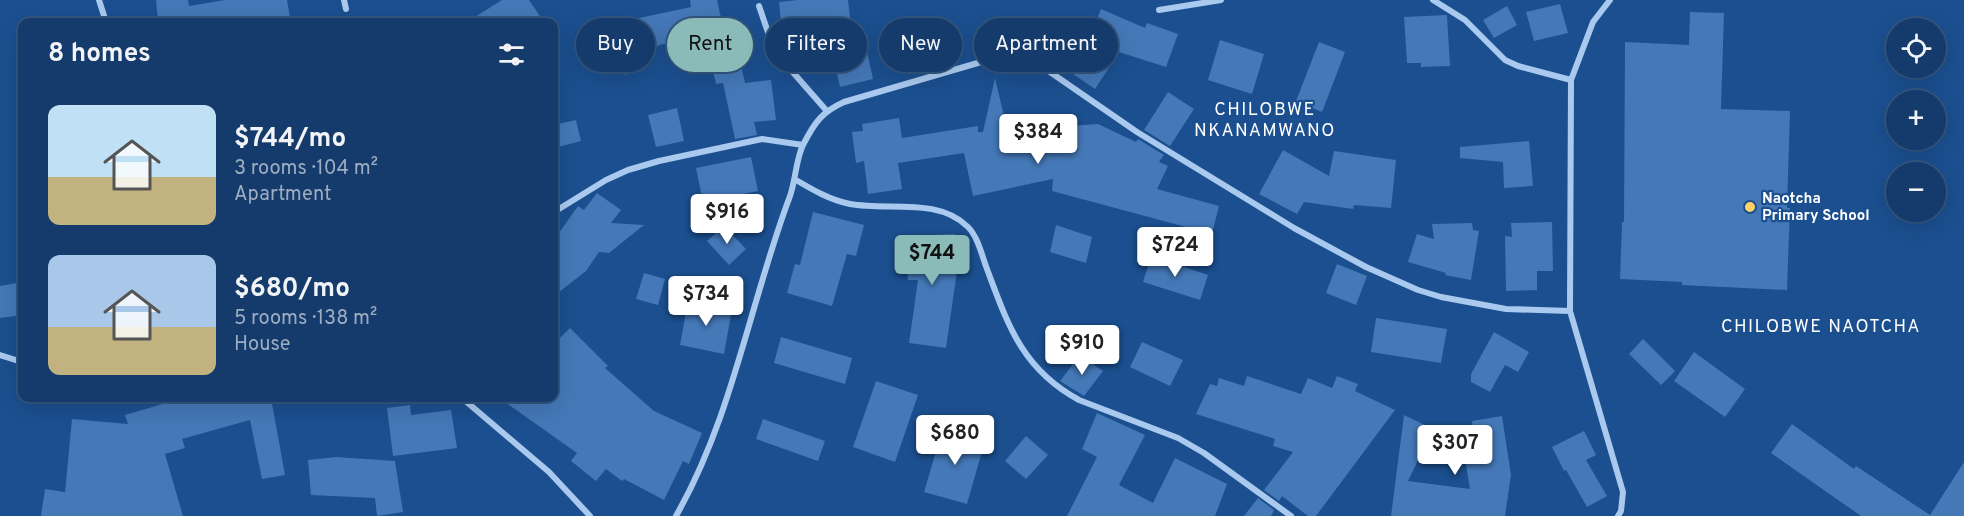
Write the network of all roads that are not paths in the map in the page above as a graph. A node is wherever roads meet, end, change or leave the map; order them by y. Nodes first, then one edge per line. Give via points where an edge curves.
1 (99, 0) edge
2 (345, 0) edge
3 (1221, 0) edge
4 (1433, 0) edge
5 (1610, 0) edge
6 (759, 6) dead end
7 (346, 9) dead end
8 (1159, 10) dead end
9 (105, 18) edge
10 (1571, 80) junction
11 (826, 110) junction
12 (802, 146) junction
13 (796, 180) junction
14 (558, 210) edge
15 (1570, 311) junction
16 (0, 355) edge
17 (18, 361) edge
18 (467, 402) edge
19 (590, 516) edge
20 (676, 516) edge
21 (1291, 516) edge
22 (1618, 516) edge

1 - 9 street
2 - 7 street
3 - 8 street
4 - 10 street via 1465,20 1505,60
5 - 10 street via 1593,22
6 - 11 street via 773,47
10 - 15 street
11 - 12 street
11 - 15 street via 988,60 1022,57 1034,61 1137,132 1365,267 1441,297 1506,309
12 - 13 street
12 - 14 street via 762,139 659,161 606,180
13 - 20 street via 773,239 744,347 712,441
13 - 21 street via 844,202 926,207 953,215 970,229 1014,337 1042,373 1079,400 1196,448
15 - 22 street via 1623,492
16 - 17 street
18 - 19 street via 549,472

